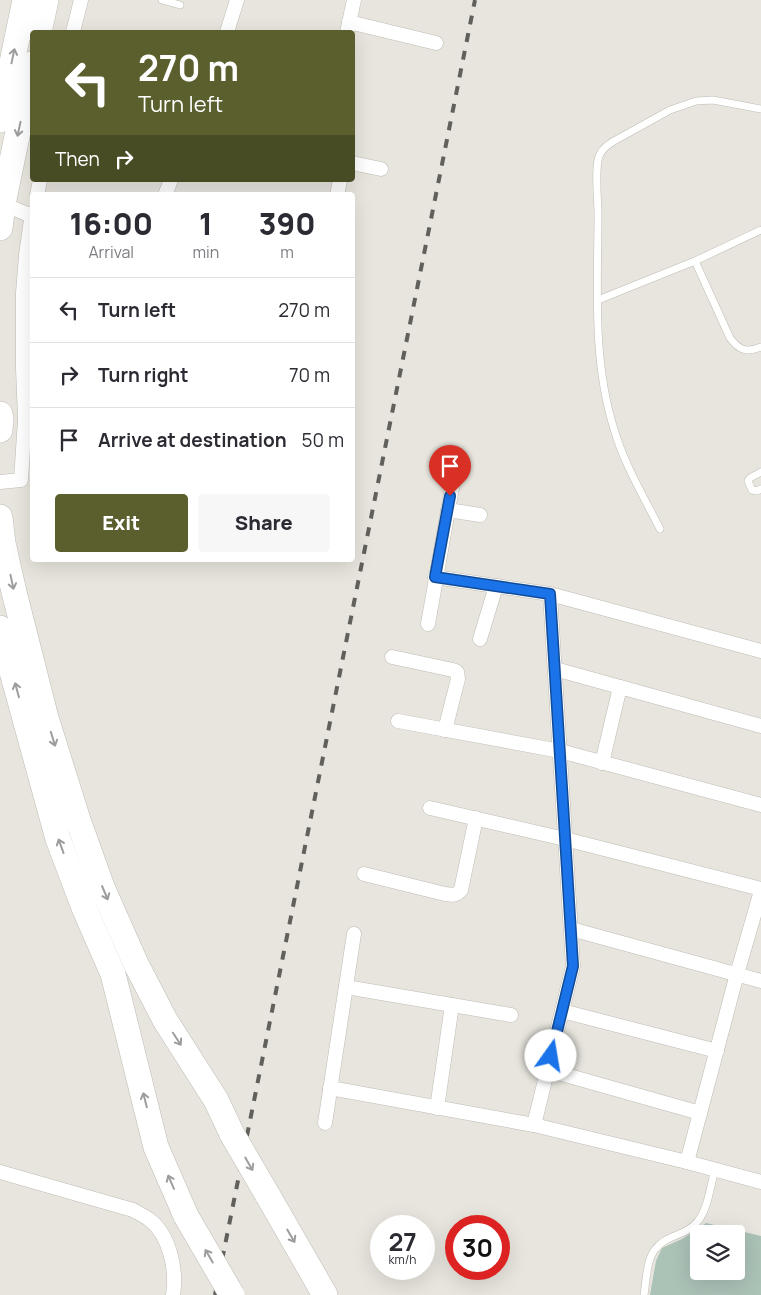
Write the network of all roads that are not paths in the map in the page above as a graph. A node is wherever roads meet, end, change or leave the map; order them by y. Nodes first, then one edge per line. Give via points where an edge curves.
1 (25, 0) edge
2 (46, 0) edge
3 (81, 0) edge
4 (162, 0) edge
5 (237, 0) edge
6 (354, 0) edge
7 (180, 5) dead end
8 (348, 27) edge
9 (39, 30) edge
10 (74, 30) edge
11 (228, 30) edge
12 (436, 43) dead end
13 (30, 74) edge
14 (761, 109) edge
15 (0, 120) edge
16 (355, 163) edge
17 (381, 169) dead end
18 (30, 215) edge
19 (1, 216) edge
20 (30, 228) edge
21 (761, 230) edge
22 (695, 261) junction
23 (598, 300) junction
24 (761, 347) edge
25 (28, 368) edge
26 (0, 414) edge
27 (0, 430) edge
28 (761, 472) edge
29 (0, 482) edge
30 (453, 482) dead end
31 (761, 489) edge
32 (448, 510) junction
33 (480, 515) dead end
34 (0, 517) edge
35 (660, 529) dead end
36 (435, 577) junction
37 (496, 586) junction
38 (550, 594) junction
39 (428, 624) dead end
40 (0, 628) edge
41 (480, 639) dead end
42 (761, 651) edge
43 (392, 657) dead end
44 (555, 669) junction
45 (620, 687) junction
46 (398, 721) dead end
47 (761, 726) edge
48 (445, 730) junction
49 (560, 752) junction
50 (602, 763) junction
51 (761, 805) edge
52 (430, 808) dead end
53 (476, 818) junction
54 (565, 839) junction
55 (364, 874) dead end
56 (761, 890) edge
57 (570, 929) junction
58 (354, 934) dead end
59 (737, 974) junction
60 (761, 981) edge
61 (346, 987) junction
62 (452, 1005) junction
63 (562, 1012) junction
64 (511, 1015) dead end
65 (716, 1051) junction
66 (548, 1070) junction
67 (330, 1088) junction
68 (437, 1108) junction
69 (700, 1112) junction
70 (325, 1123) dead end
71 (534, 1125) junction
72 (687, 1162) junction
73 (715, 1169) junction
74 (0, 1172) edge
75 (761, 1182) edge
76 (173, 1295) edge
77 (232, 1295) edge
78 (325, 1295) edge
79 (644, 1295) edge

15 -> 1 highway
2 - 9 highway
3 - 10 street
4 - 7 lane
5 - 11 street
6 - 8 street
8 - 12 street
13 -> 19 highway
14 - 23 lane via 713,100 687,103 622,136 601,151 598,168
16 - 17 street
18 - 19 street
20 - 25 street via 23,293
21 - 22 lane
22 - 23 lane
22 - 24 lane via 736,346 750,351
23 - 35 lane via 601,374 614,429
25 - 29 street via 24,480
26 - 27 highway
28 - 31 lane via 750,478 748,483 752,490
30 - 32 street
32 - 33 street
32 - 36 street
34 -> 78 highway, bridge via 14,592 46,718 102,887 161,1012 216,1100 232,1134
36 - 37 street
36 - 39 street
37 - 38 street
37 - 41 street
38 - 42 street
38 - 44 street
77 -> 40 highway, bridge via 186,1216 156,1147 114,974 58,839
43 - 48 street via 457,672
44 - 45 street
44 - 49 street
45 - 47 street
45 - 50 street
46 - 48 street
48 - 49 street
49 - 50 street
49 - 54 street
50 - 51 street
52 - 53 street
53 - 54 street
53 - 55 street via 460,890 455,895
54 - 56 street
54 - 57 street
56 - 59 street
57 - 59 street
57 - 63 street via 573,966
58 - 61 street
59 - 60 street
59 - 65 street
61 - 62 street
61 - 67 street
62 - 64 street
62 - 68 street
63 - 65 street
63 - 66 street
65 - 69 street
66 - 69 street
66 - 71 street
67 - 68 street
67 - 70 street
68 - 71 street
69 - 72 street
71 - 72 street
72 - 73 street
73 - 75 street
73 - 79 lane via 699,1220 685,1232 657,1245 651,1254
74 - 76 street via 133,1210 150,1220 161,1232 170,1254 174,1269

